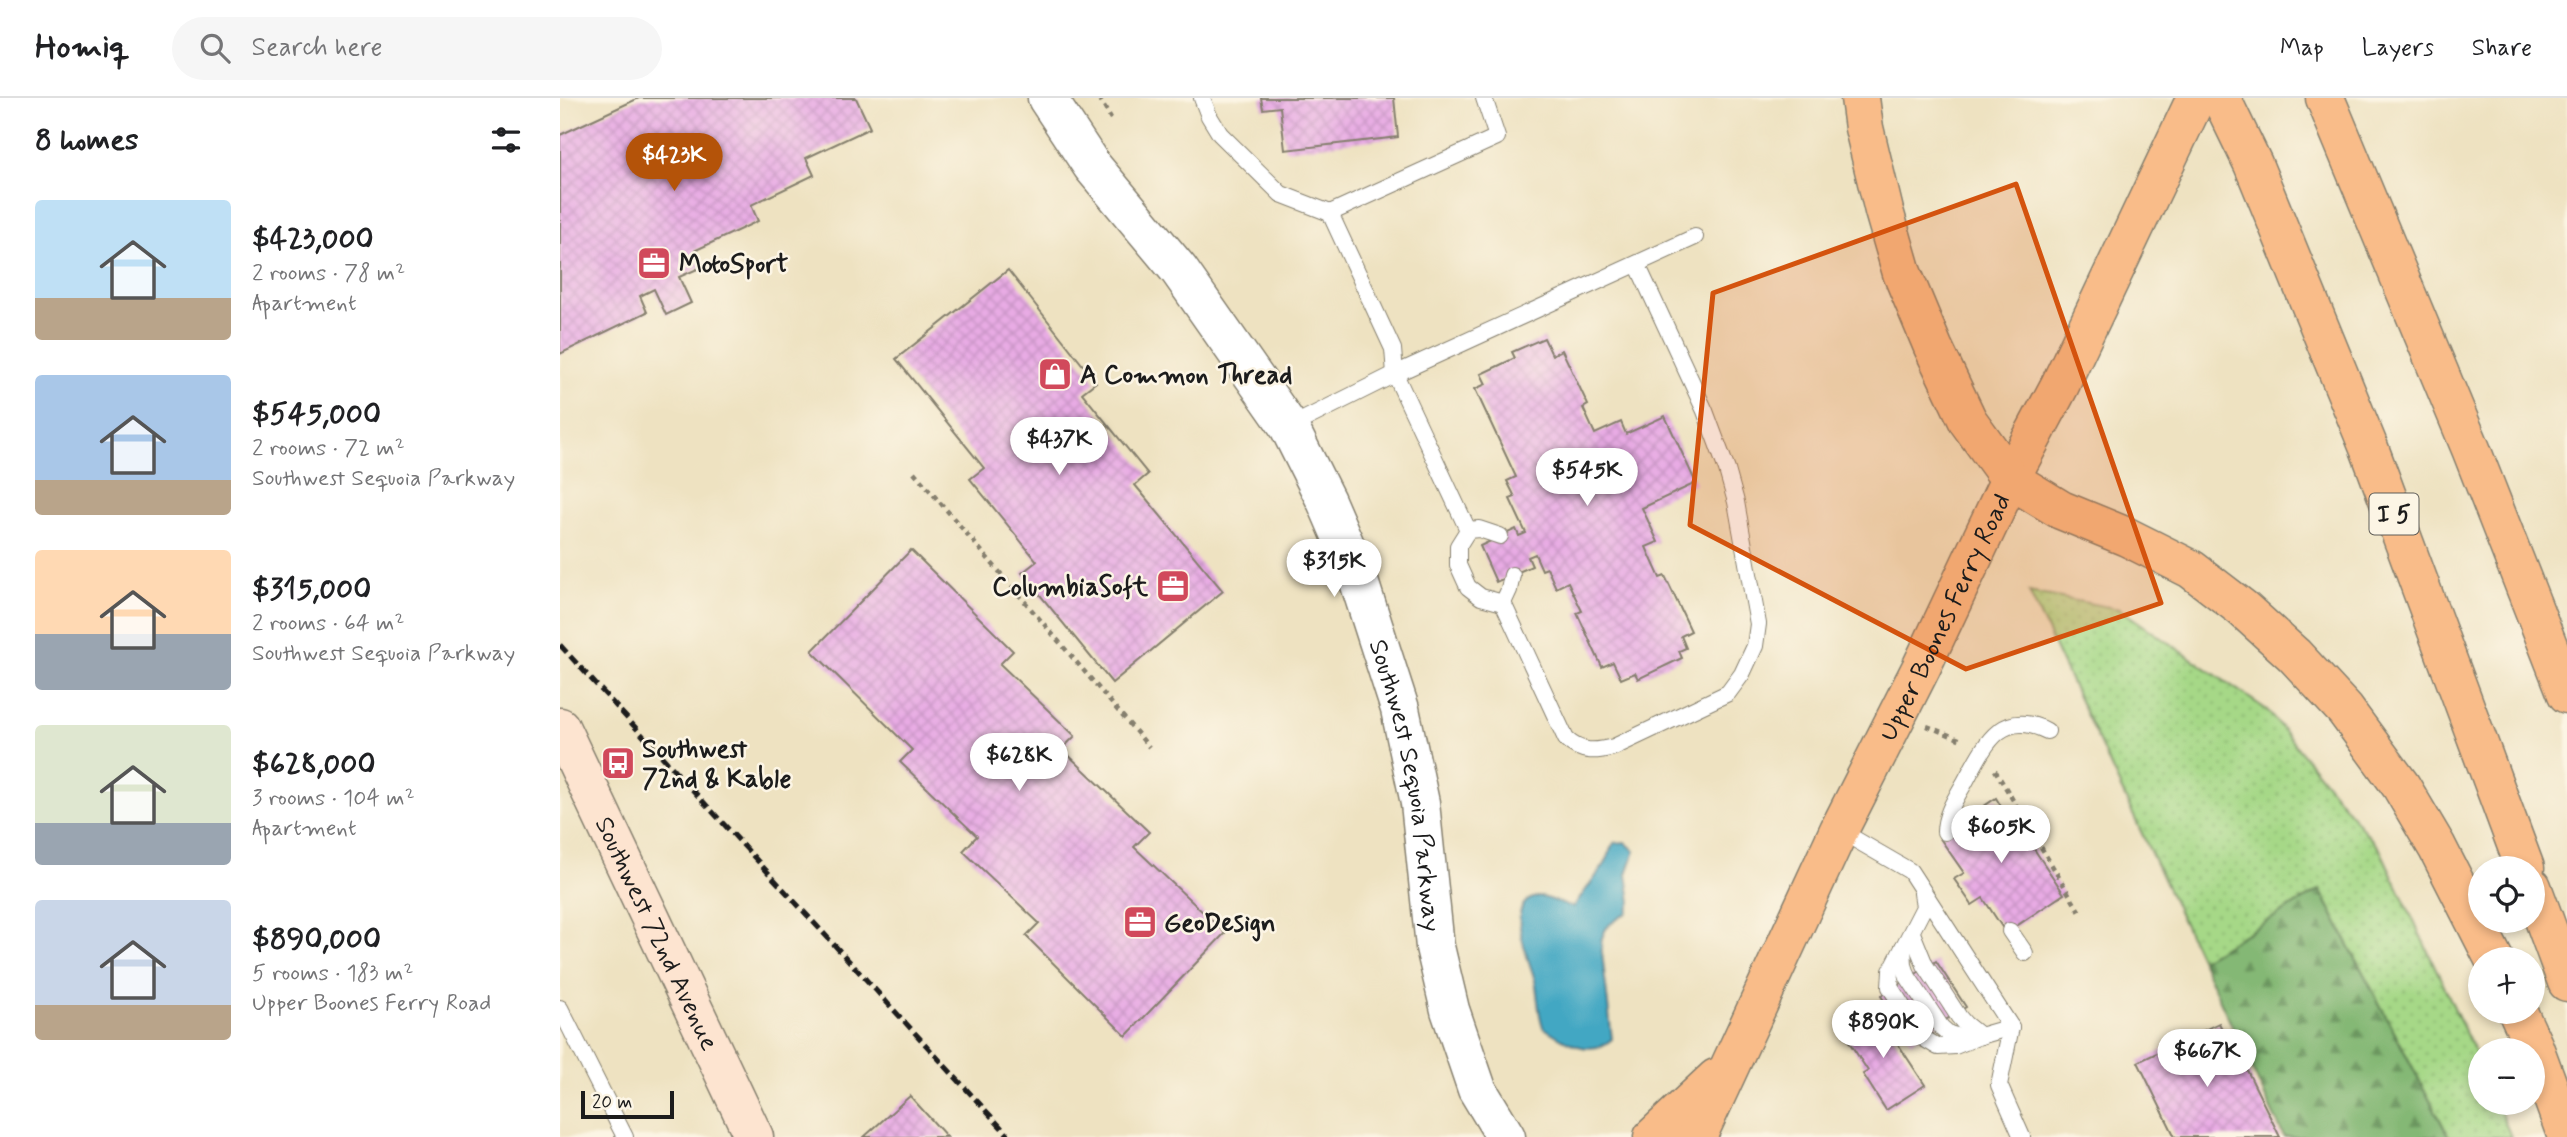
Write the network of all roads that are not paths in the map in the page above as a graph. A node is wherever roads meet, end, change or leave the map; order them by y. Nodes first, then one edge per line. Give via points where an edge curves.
1 (1047, 98) edge
2 (1202, 98) edge
3 (1484, 98) edge
4 (1860, 98) edge
5 (2196, 98) edge
6 (2221, 98) edge
7 (2325, 98) edge
8 (1330, 213) junction
9 (1695, 237) dead end
10 (1637, 264) junction
11 (1395, 374) junction
12 (1289, 427) junction
13 (2010, 479) junction
14 (1468, 530) junction
15 (1500, 537) dead end
16 (1512, 575) dead end
17 (1503, 603) junction
18 (2567, 694) edge
19 (560, 727) edge
20 (2047, 731) dead end
21 (1839, 830) junction
22 (1945, 832) dead end
23 (2521, 856) edge
24 (1922, 890) junction
25 (2545, 922) edge
26 (2010, 931) dead end
27 (1908, 939) junction
28 (2488, 947) edge
29 (2025, 953) dead end
30 (2567, 982) edge
31 (560, 1007) edge
32 (2523, 1024) edge
33 (2011, 1027) junction
34 (1980, 1036) junction
35 (1728, 1067) junction
36 (625, 1137) edge
37 (754, 1137) edge
38 (1506, 1137) edge
39 (1653, 1137) edge
40 (1697, 1137) edge
41 (2022, 1137) edge
42 (2567, 1137) edge

1 - 12 street, Southwest Sequoia Parkway via 1092,166 1179,270
2 - 8 lane via 1220,134 1281,194
3 - 8 lane via 1497,137
4 - 13 main road via 1902,273 1968,421
5 - 13 main road, Upper Boones Ferry Road via 2060,385
6 - 23 main road, I 5 via 2253,164 2369,448
7 - 18 main road
8 - 11 lane via 1393,349
9 - 10 lane
10 - 11 lane
10 - 17 lane via 1705,411 1730,480 1758,624 1755,646 1728,693 1614,747 1577,749 1566,738
11 - 12 lane
11 - 14 lane
12 - 38 street, Southwest Sequoia Parkway via 1326,501 1372,617 1400,709 1420,803 1435,947 1447,1000 1477,1089
13 - 21 main road, Upper Boones Ferry Road
13 - 28 main road via 2061,510 2191,569 2294,655 2344,710 2401,786
14 - 15 lane
14 - 17 lane via 1458,546 1458,565 1468,587 1481,597
16 - 17 lane
19 - 37 main road, Southwest 72nd Avenue
20 - 22 lane via 2032,724 2008,725 1997,732 1948,814
21 - 24 lane via 1910,871
21 - 35 main road, Upper Boones Ferry Road
24 - 27 lane via 1924,907
24 - 33 lane
25 - 30 main road
26 - 29 lane
27 - 34 lane via 1958,1017
27 - 34 lane via 1891,971 1890,987 1923,1038 1938,1046 1955,1046
31 - 36 lane
32 - 42 main road
33 - 34 lane
33 - 41 lane via 1999,1086
35 - 39 main road
35 - 40 main road, Upper Boones Ferry Road

